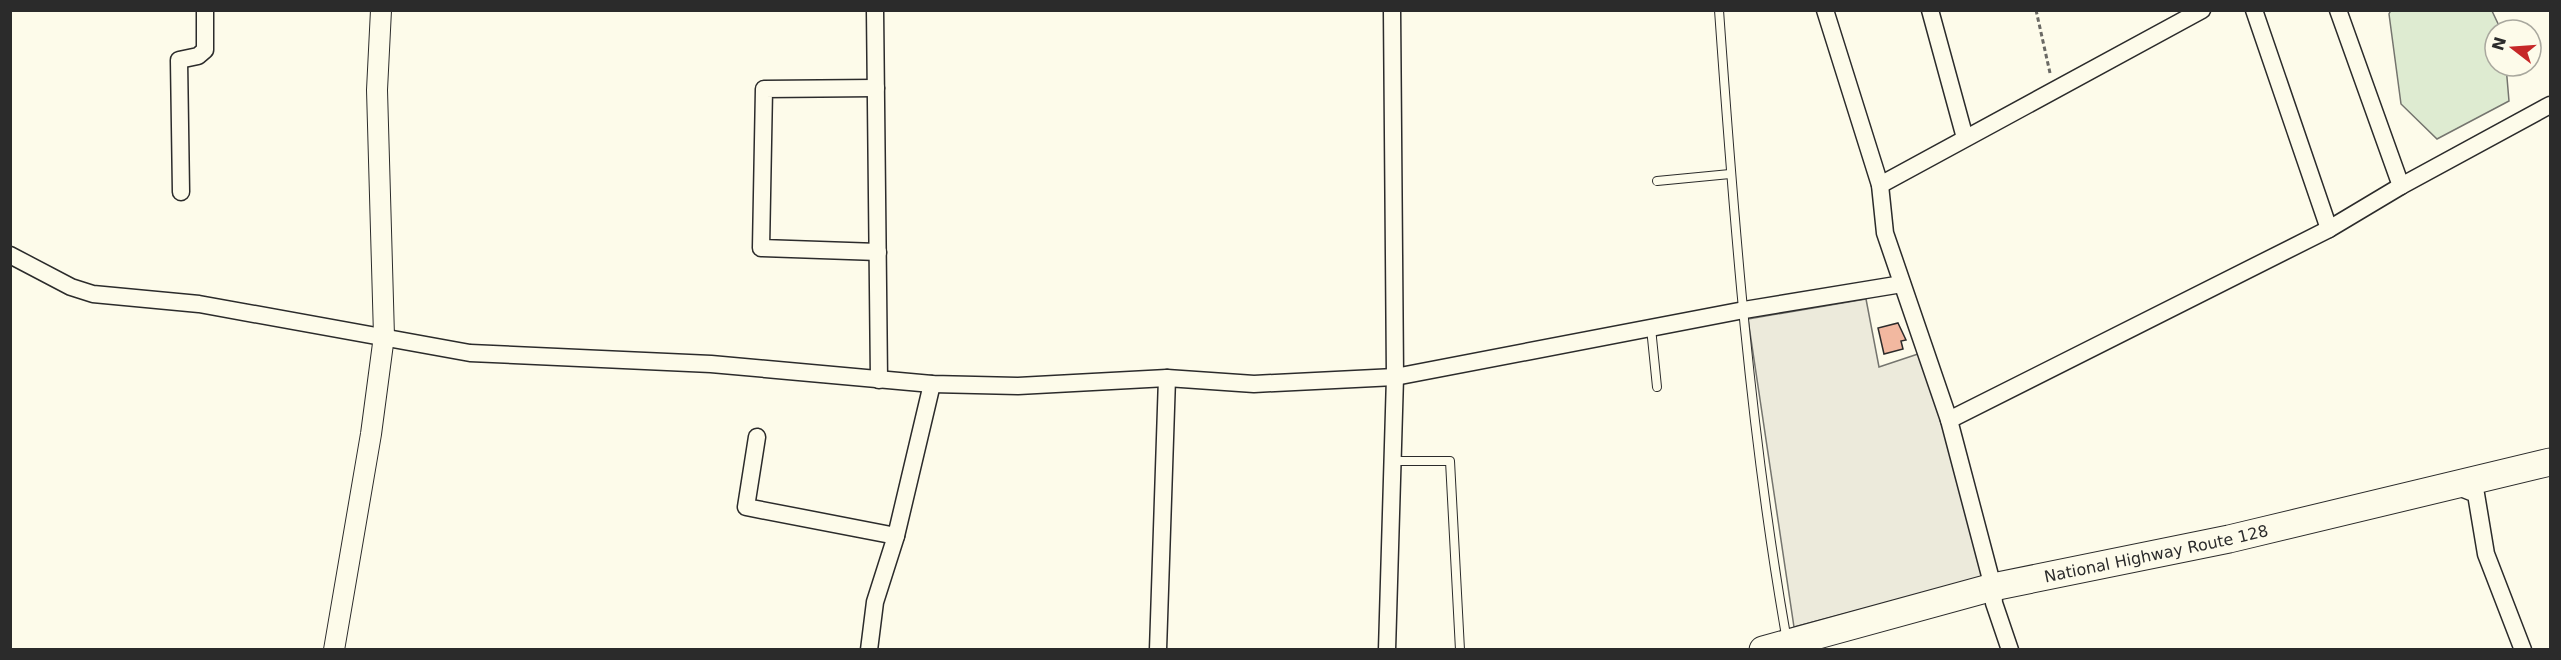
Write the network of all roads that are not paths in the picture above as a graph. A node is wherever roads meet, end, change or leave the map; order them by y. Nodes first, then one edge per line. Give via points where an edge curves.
1 (205, 10) edge
2 (381, 10) edge
3 (875, 10) edge
4 (1392, 10) edge
5 (1719, 10) edge
6 (1825, 10) edge
7 (1930, 10) edge
8 (2202, 10) edge
9 (2254, 10) edge
10 (2338, 10) edge
11 (876, 88) junction
12 (2550, 105) edge
13 (1965, 138) junction
14 (1730, 174) junction
15 (1658, 181) dead end
16 (1880, 185) junction
17 (2401, 186) junction
18 (181, 192) dead end
19 (2329, 230) junction
20 (878, 252) junction
21 (10, 255) edge
22 (1902, 284) junction
23 (1744, 310) junction
24 (1650, 328) junction
25 (384, 336) junction
26 (1395, 377) junction
27 (1167, 378) junction
28 (879, 380) junction
29 (932, 384) junction
30 (1657, 387) dead end
31 (1949, 420) junction
32 (757, 437) dead end
33 (1393, 461) junction
34 (2550, 462) edge
35 (2453, 485) junction
36 (896, 536) junction
37 (1993, 587) junction
38 (1775, 645) edge
39 (334, 650) edge
40 (868, 650) edge
41 (1158, 650) edge
42 (1387, 650) edge
43 (1460, 650) edge
44 (2010, 650) edge
45 (2523, 650) edge

1 - 18 street via 205,50 198,56 178,60
2 - 25 street via 377,90
3 - 11 street
4 - 26 street
5 - 14 lane
6 - 16 street
7 - 13 street
8 - 13 street
9 - 19 street
10 - 17 street
11 - 20 street
11 - 20 street via 764,89 761,248
12 - 17 street
13 - 16 street
14 - 15 lane
14 - 23 lane
16 - 22 street via 1885,232
17 - 19 street
19 - 31 street
20 - 28 street
21 - 25 street via 71,287 93,294 199,304
22 - 23 street
22 - 31 street
23 - 24 street
23 - 38 lane
24 - 26 street
24 - 30 lane
25 - 28 street via 470,353 711,364
25 - 39 street
26 - 27 street via 1254,384
26 - 33 street
27 - 29 street via 1018,387
27 - 41 street
28 - 29 street
29 - 36 street
31 - 37 street
32 - 36 street via 746,507
33 - 42 street
33 - 43 lane via 1450,461
34 - 35 highway, National Highway Route 128
35 - 37 highway, National Highway Route 128 via 2229,539
35 - 45 street via 2476,494 2486,554
36 - 40 street via 874,602
37 - 38 highway, National Highway Route 128
37 - 44 street via 1994,603

